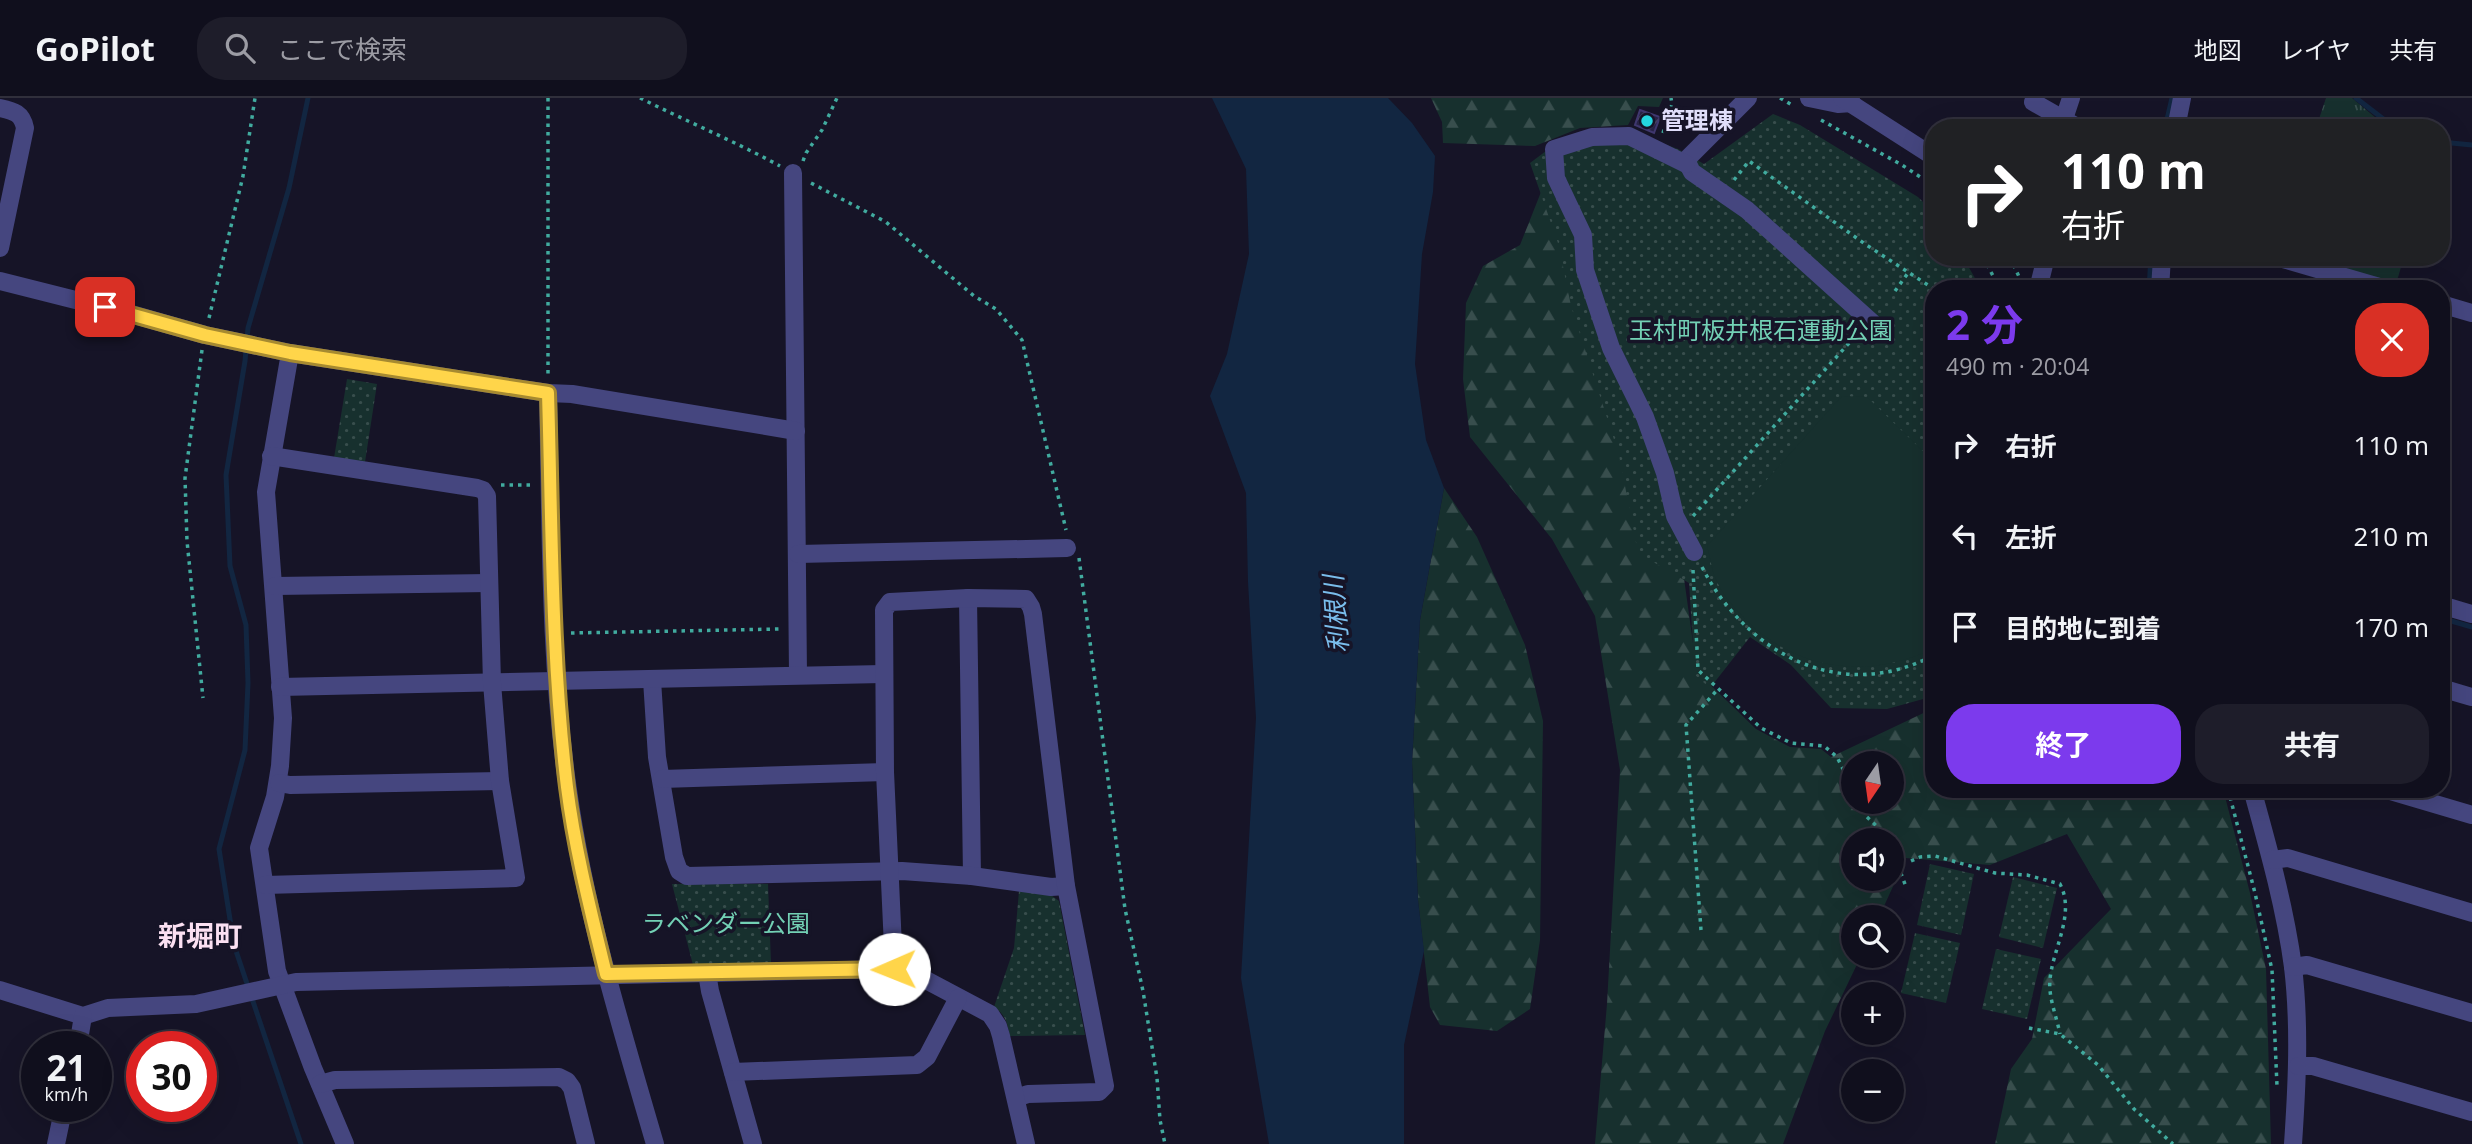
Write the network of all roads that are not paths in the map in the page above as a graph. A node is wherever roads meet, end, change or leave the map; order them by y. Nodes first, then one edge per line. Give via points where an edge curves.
1 (1748, 98) edge
2 (2071, 98) edge
3 (2182, 98) edge
4 (1847, 101) edge
5 (2033, 102) dead end
6 (12, 106) edge
7 (1872, 106) edge
8 (1806, 107) edge
9 (2063, 119) edge
10 (2073, 119) edge
11 (2178, 119) edge
12 (1925, 149) edge
13 (1686, 164) junction
14 (793, 173) road end
15 (0, 247) edge
16 (2307, 266) edge
17 (2355, 280) edge
18 (0, 281) edge
19 (2450, 307) edge
20 (2472, 313) edge
21 (1873, 323) road end
22 (290, 353) junction
23 (548, 393) junction
24 (796, 431) junction
25 (271, 456) junction
26 (1067, 548) dead end
27 (1694, 552) road end
28 (798, 554) junction
29 (489, 583) junction
30 (275, 586) junction
31 (968, 598) junction
32 (2450, 608) edge
33 (2472, 614) edge
34 (798, 674) junction
35 (883, 674) junction
36 (652, 680) junction
37 (556, 681) junction
38 (492, 683) junction
39 (281, 687) junction
40 (2450, 690) edge
41 (2472, 696) edge
42 (885, 772) junction
43 (662, 779) junction
44 (500, 781) junction
45 (279, 783) junction
46 (2255, 798) edge
47 (2414, 798) edge
48 (2472, 815) edge
49 (2272, 860) junction
50 (888, 871) junction
51 (972, 876) junction
52 (265, 885) junction
53 (1066, 886) junction
54 (2472, 913) edge
55 (2292, 967) junction
56 (894, 969) junction
57 (707, 973) junction
58 (606, 974) junction
59 (281, 984) junction
60 (0, 990) edge
61 (958, 998) junction
62 (2472, 1013) edge
63 (83, 1016) junction
64 (80, 1031) edge
65 (2298, 1066) junction
66 (733, 1072) junction
67 (320, 1084) junction
68 (1016, 1097) junction
69 (2472, 1112) edge
70 (61, 1122) edge
71 (56, 1144) edge
72 (345, 1144) edge
73 (586, 1144) edge
74 (655, 1144) edge
75 (753, 1144) edge
76 (1027, 1144) edge
77 (2293, 1144) edge

1 - 13 street
2 - 10 street
3 - 11 street
4 - 7 street
4 - 8 street
5 - 9 street
6 - 15 street via 25,128
7 - 12 street
13 - 21 street via 1747,211
13 - 27 street via 1629,136 1592,136 1554,149 1556,178 1583,235 1585,270 1606,335 1645,417 1675,516
14 - 24 street
16 - 17 street
18 - 22 street
19 - 20 street
22 - 23 street
22 - 25 street
23 - 24 street
23 - 37 street
24 - 28 street
25 - 29 street via 483,491 488,503
25 - 30 street via 266,504
26 - 28 street
28 - 34 street
29 - 30 street
29 - 38 street
30 - 39 street
31 - 35 street via 890,601 884,610
31 - 51 street
31 - 53 street via 1022,598 1031,607
32 - 33 street
34 - 35 street
34 - 36 street
35 - 42 street
36 - 37 street
36 - 43 street
37 - 38 street
37 - 58 street via 567,788
38 - 39 street
38 - 44 street
39 - 45 street
40 - 41 street
42 - 43 street
42 - 50 street
43 - 50 street via 674,857 679,871 687,876
44 - 45 street
44 - 52 street via 516,878
45 - 52 street via 259,848
46 - 49 street
47 - 48 street
49 - 54 street via 2288,858
49 - 55 street
50 - 51 street
50 - 56 street
51 - 53 street
52 - 59 street
53 - 68 street via 1105,1086 1099,1092
55 - 62 street via 2307,965
55 - 65 street
56 - 57 street
56 - 61 street via 909,971
57 - 58 street
57 - 66 street
58 - 59 street
58 - 74 street
59 - 63 street via 177,1006 108,1008
59 - 67 street
60 - 63 street
61 - 66 street via 927,1057 917,1065
61 - 68 street via 994,1019
63 - 64 street
65 - 69 street via 2313,1066
65 - 77 street
66 - 75 street
67 - 72 street
67 - 73 street via 335,1080 559,1077 572,1088
68 - 76 street
70 - 71 street

